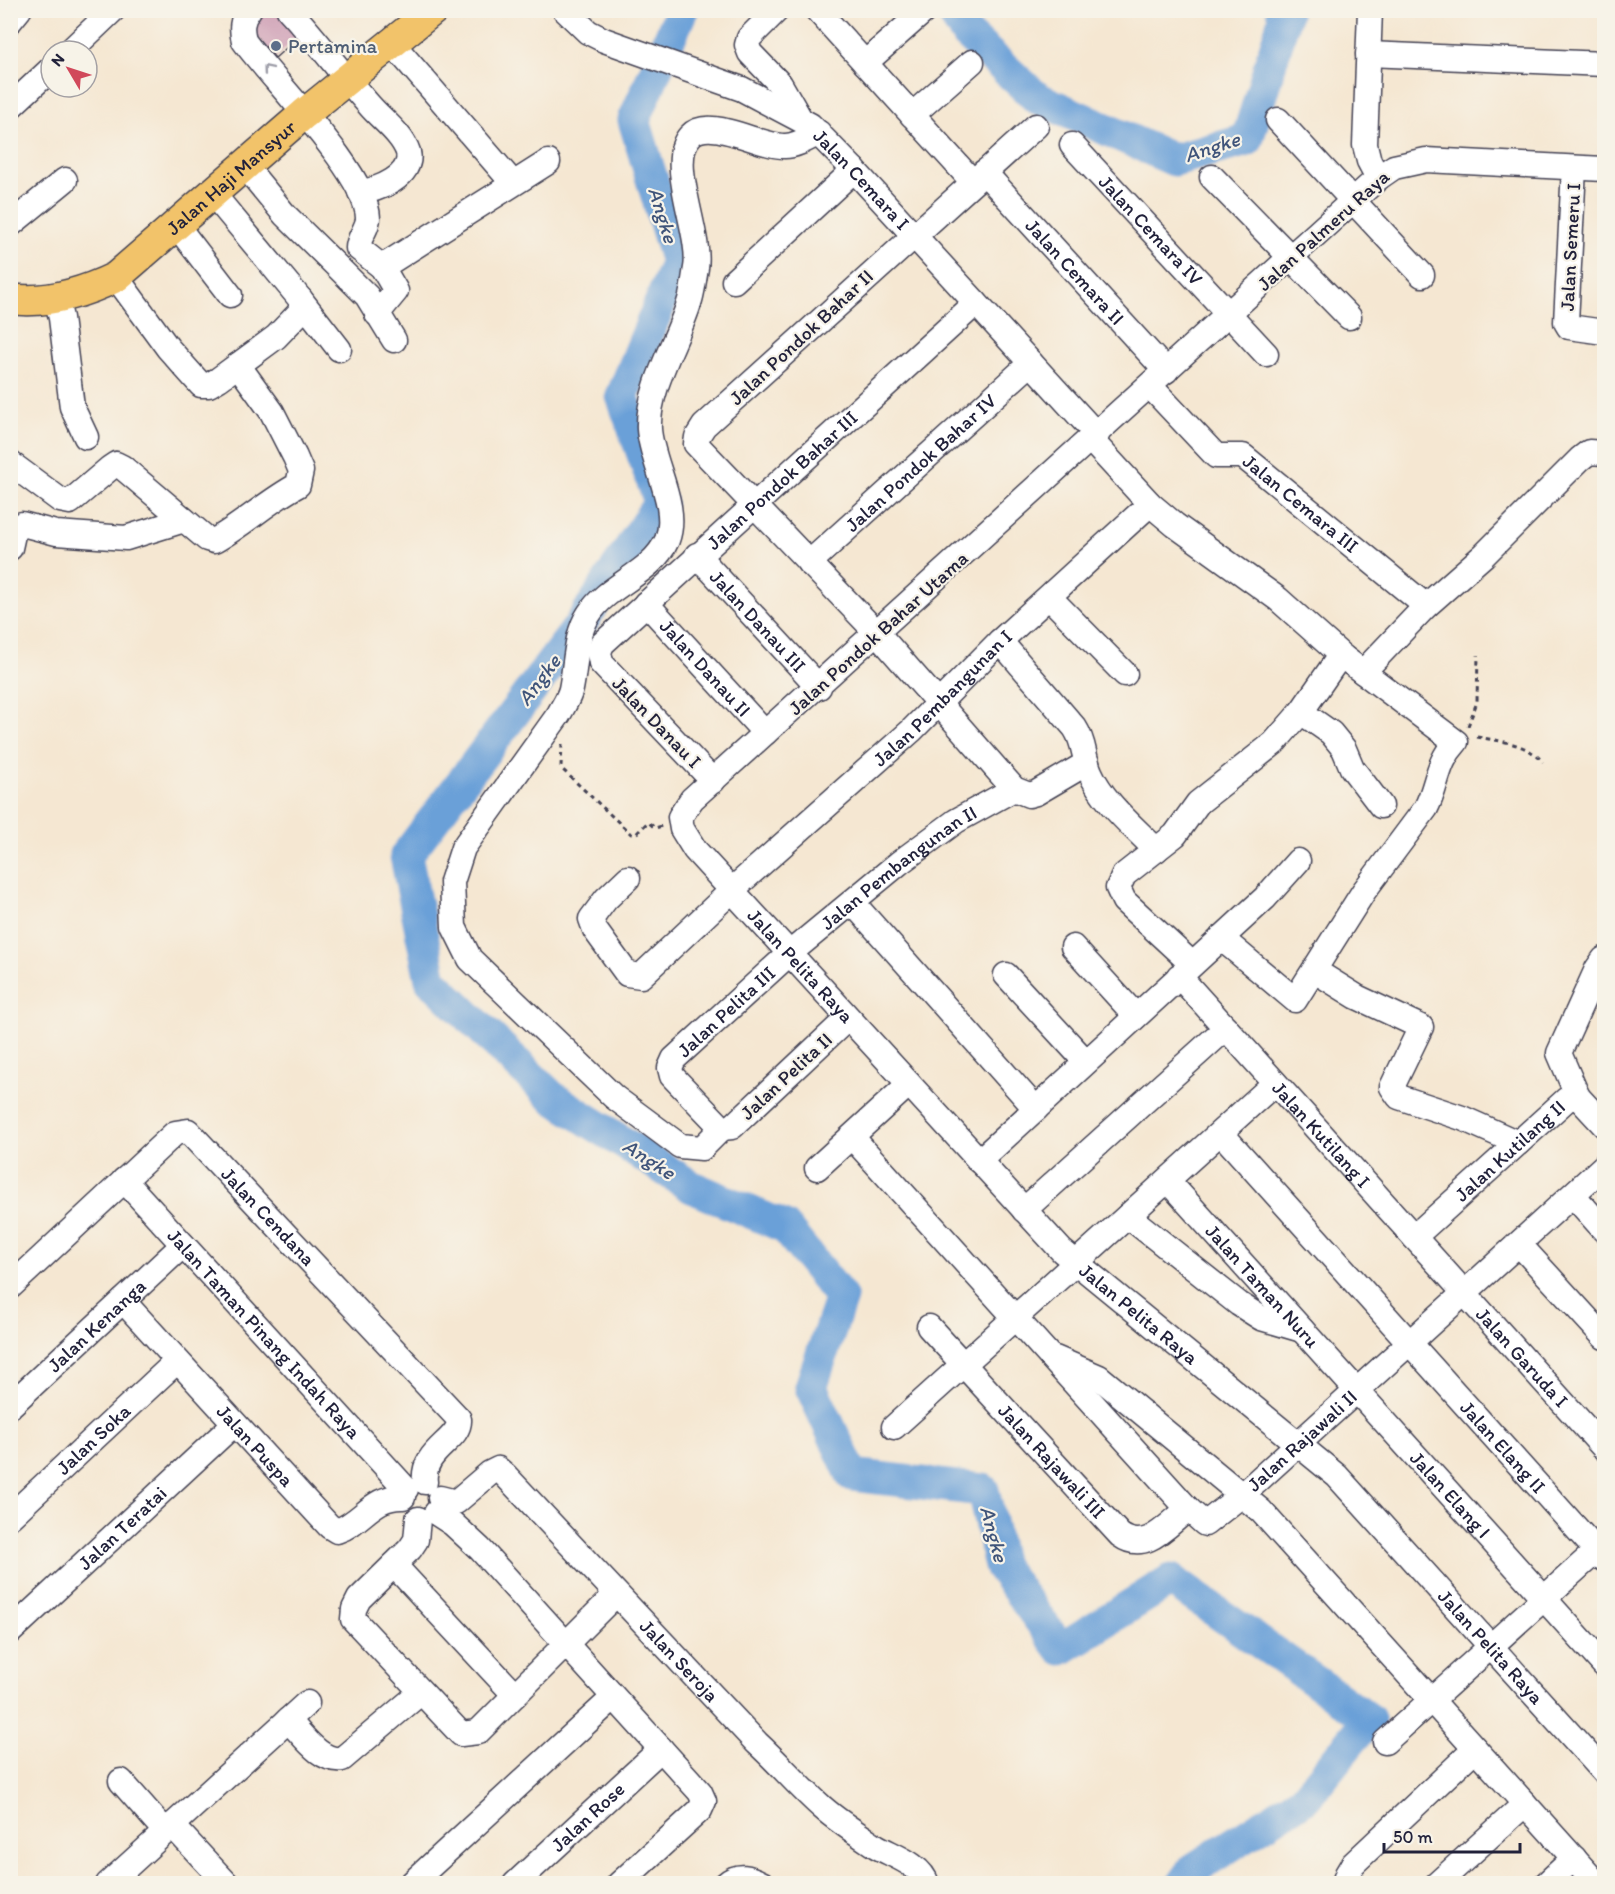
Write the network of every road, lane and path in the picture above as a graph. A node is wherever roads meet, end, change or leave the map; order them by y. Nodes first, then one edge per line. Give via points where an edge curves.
1 (19, 10) edge
2 (112, 10) edge
3 (249, 10) edge
4 (289, 10) edge
5 (433, 10) edge
6 (565, 10) edge
7 (777, 10) edge
8 (817, 10) edge
9 (1370, 10) edge
10 (924, 11) edge
11 (10, 21) edge
12 (82, 39) edge
13 (391, 42) junction
14 (1368, 54) junction
15 (972, 62) dead end
16 (865, 63) junction
17 (1605, 64) edge
18 (39, 78) edge
19 (347, 78) junction
20 (14, 96) edge
21 (304, 114) junction
22 (912, 115) junction
23 (1278, 120) dead end
24 (809, 126) junction
25 (1036, 126) dead end
26 (1072, 145) dead end
27 (548, 162) dead end
28 (245, 166) junction
29 (1574, 168) junction
30 (854, 170) junction
31 (1605, 170) edge
32 (979, 177) junction
33 (1212, 177) dead end
34 (1378, 178) junction
35 (65, 180) dead end
36 (512, 182) junction
37 (360, 192) junction
38 (213, 194) junction
39 (1353, 201) junction
40 (10, 225) edge
41 (177, 226) junction
42 (913, 234) junction
43 (1291, 258) junction
44 (382, 267) junction
45 (1422, 276) dead end
46 (116, 277) junction
47 (734, 281) dead end
48 (230, 294) dead end
49 (56, 298) junction
50 (10, 299) edge
51 (301, 300) junction
52 (976, 303) junction
53 (377, 314) junction
54 (1229, 314) junction
55 (1349, 317) dead end
56 (1604, 332) edge
57 (394, 340) dead end
58 (339, 349) dead end
59 (1266, 354) dead end
60 (1031, 363) junction
61 (238, 365) junction
62 (1158, 379) junction
63 (86, 437) dead end
64 (1094, 438) junction
65 (1605, 453) edge
66 (10, 463) edge
67 (1150, 504) junction
68 (753, 505) junction
69 (182, 518) junction
70 (10, 548) edge
71 (698, 555) junction
72 (809, 563) junction
73 (1049, 597) junction
74 (646, 603) junction
75 (1426, 606) junction
76 (878, 634) junction
77 (1000, 641) junction
78 (1478, 655) dead end
79 (1343, 657) junction
80 (600, 663) joint
81 (1363, 672) junction
82 (1125, 674) dead end
83 (819, 687) junction
84 (940, 702) junction
85 (1301, 712) junction
86 (1468, 728) dead end
87 (547, 730) junction
88 (765, 733) junction
89 (1470, 736) dead end
90 (1543, 762) dead end
91 (1087, 763) junction
92 (713, 781) junction
93 (1014, 789) junction
94 (1381, 806) dead end
95 (684, 808) junction
96 (1156, 850) junction
97 (1298, 861) dead end
98 (628, 878) dead end
99 (732, 890) junction
100 (853, 903) junction
101 (1221, 938) junction
102 (1073, 947) dead end
103 (790, 954) junction
104 (1605, 960) edge
105 (1186, 970) junction
106 (1315, 971) junction
107 (1006, 975) dead end
108 (1136, 1016) junction
109 (849, 1018) junction
110 (1226, 1028) junction
111 (1086, 1062) junction
112 (1275, 1083) junction
113 (909, 1084) junction
114 (1578, 1097) junction
115 (696, 1101) joint
116 (1036, 1109) junction
117 (1605, 1125) edge
118 (722, 1128) junction
119 (1221, 1133) junction
120 (852, 1137) junction
121 (1518, 1143) junction
122 (979, 1161) junction
123 (1605, 1166) edge
124 (817, 1168) dead end
125 (124, 1180) junction
126 (1168, 1180) junction
127 (1573, 1195) junction
128 (1024, 1210) junction
129 (1128, 1216) junction
130 (1605, 1230) edge
131 (1414, 1237) junction
132 (1519, 1244) junction
133 (183, 1245) junction
134 (1076, 1264) junction
135 (1258, 1281) junction
136 (10, 1287) edge
137 (1464, 1293) junction
138 (123, 1301) junction
139 (1239, 1304) junction
140 (1015, 1318) junction
141 (929, 1327) dead end
142 (1302, 1330) junction
143 (1605, 1337) edge
144 (1410, 1342) junction
145 (1049, 1356) junction
146 (177, 1361) junction
147 (963, 1365) junction
148 (1357, 1390) junction
149 (10, 1406) edge
150 (234, 1424) junction
151 (894, 1427) dead end
152 (1298, 1443) junction
153 (1605, 1448) edge
154 (1242, 1494) junction
155 (421, 1500) junction
156 (1188, 1509) junction
157 (10, 1516) edge
158 (1602, 1551) edge
159 (394, 1565) junction
160 (616, 1594) junction
161 (1544, 1598) junction
162 (10, 1632) edge
163 (565, 1644) junction
164 (1492, 1646) junction
165 (1605, 1665) edge
166 (420, 1693) junction
167 (515, 1695) junction
168 (613, 1698) junction
169 (1432, 1701) junction
170 (307, 1703) dead end
171 (288, 1720) junction
172 (1385, 1742) dead end
173 (661, 1749) junction
174 (1475, 1749) junction
175 (1605, 1772) edge
176 (121, 1781) dead end
177 (1525, 1804) junction
178 (168, 1828) junction
179 (1574, 1858) junction
180 (117, 1880) edge
181 (227, 1884) edge
182 (411, 1884) edge
183 (515, 1884) edge
184 (619, 1884) edge
185 (726, 1884) edge
186 (763, 1884) edge
187 (927, 1884) edge
188 (1344, 1884) edge
189 (1437, 1884) edge
190 (1546, 1884) edge
191 (1597, 1884) edge

1 - 11 street
2 - 12 street
21 -> 3 street via 244,41 243,21
4 - 19 street
5 - 13 main road, Jalan Haji Mansyur
6 - 24 street, Jalan Cemara I via 588,32 765,99
7 - 24 street via 749,38 747,45
8 - 16 street, Jalan Cemara II
9 - 14 street
10 - 16 street
13 - 19 main road, Jalan Haji Mansyur
13 - 36 street
14 - 17 street
14 - 34 street via 1365,145 1368,161
15 - 22 street
16 - 22 street, Jalan Cemara II
18 - 20 street
19 - 21 main road, Jalan Haji Mansyur
19 - 37 street via 408,152 407,165 397,177 383,188
21 - 28 main road, Jalan Haji Mansyur
21 - 37 street
22 - 32 street, Jalan Cemara II
23 - 39 street
24 - 30 street, Jalan Cemara I
24 - 87 street via 786,147 702,128 683,147 682,167 698,254 690,300 657,383 649,429 670,517 667,540 650,563 589,614 582,629 570,692
25 - 32 street, Jalan Pondok Bahar II
26 - 54 street, Jalan Cemara IV
27 - 36 street
28 - 38 main road, Jalan Haji Mansyur
28 - 53 street via 285,215 367,296
29 - 31 street, Jalan Palmeru Raya
29 - 34 street, Jalan Palmeru Raya via 1426,160 1394,167
29 - 56 street, Jalan Semeru I via 1566,321 1574,329
30 - 42 street, Jalan Cemara I
30 - 47 street
32 - 42 street, Jalan Pondok Bahar II
32 - 62 street, Jalan Cemara II
33 - 43 street
34 - 39 street, Jalan Palmeru Raya
35 - 40 street
36 - 44 street
37 - 44 street via 368,220 358,248
38 - 41 main road, Jalan Haji Mansyur
38 - 51 street
39 - 43 street, Jalan Palmeru Raya
39 - 45 street
41 - 46 main road, Jalan Haji Mansyur
41 - 48 street
42 - 52 street, Jalan Cemara I
42 - 68 street, Jalan Pondok Bahar II via 704,426 697,437 696,444
43 - 54 street, Jalan Palmeru Raya
43 - 55 street
44 - 53 street via 396,291
46 - 49 main road, Jalan Haji Mansyur
46 - 61 street via 168,348 201,384 209,385
49 - 50 main road, Jalan Haji Mansyur
49 - 63 street via 72,407
51 - 58 street
51 - 61 street via 301,311 276,337
52 - 60 street, Jalan Cemara I
52 - 68 street, Jalan Pondok Bahar III
53 - 57 street
54 - 59 street, Jalan Cemara IV
54 - 62 street, Jalan Palmeru Raya
60 - 64 street, Jalan Cemara I
60 - 72 street, Jalan Pondok Bahar IV
61 - 69 street via 272,412 295,457 301,471 298,485 214,541
62 - 64 street, Jalan Palmeru Raya
62 - 75 street, Jalan Cemara III via 1216,456 1243,456
64 - 67 street, Jalan Cemara I
64 - 76 street, Jalan Pondok Bahar Utama
65 - 75 street via 1589,452 1580,459 1484,555
66 - 69 street via 60,500 70,502 116,464
67 - 73 street, Jalan Pembangunan I
67 - 79 street, Jalan Cemara I via 1278,599
68 - 71 street, Jalan Pondok Bahar III
68 - 72 street
69 - 70 street via 126,538 56,533 22,524 14,530
71 - 74 street, Jalan Pondok Bahar III
71 - 83 street, Jalan Danau III
72 - 76 street
73 - 77 street, Jalan Pembangunan I
73 - 82 street
74 - 80 street, Jalan Pondok Bahar III via 602,644
74 - 88 street, Jalan Danau II
75 - 81 street
76 - 83 street, Jalan Pondok Bahar Utama
76 - 84 street
77 - 84 street, Jalan Pembangunan I
77 - 91 street via 1075,728 1084,741
78 - 86 path via 1477,702
79 - 81 street, Jalan Cemara I
79 - 85 street
80 - 92 street, Jalan Danau I
81 - 106 street, Jalan Cemara I via 1456,742 1440,764 1425,808 1364,891
83 - 88 street, Jalan Pondok Bahar Utama
84 - 93 street
84 - 99 street, Jalan Pembangunan I
85 - 94 street via 1331,733
85 - 96 street via 1274,743 1198,803 1175,835
87 - 95 path via 563,745 563,770 631,834 648,822 660,827
87 - 118 street via 463,848 452,882 454,927 470,958 584,1069 645,1122 680,1146 702,1148
88 - 92 street, Jalan Pondok Bahar Utama
89 - 90 path via 1523,747
91 - 93 street via 1036,793 1029,795
91 - 96 street via 1110,801
92 - 95 street, Jalan Pondok Bahar Utama
93 - 100 street, Jalan Pembangunan II via 956,821
95 - 99 street, Jalan Pelita Raya via 680,817 688,840
96 - 105 street, Jalan Kutilang I via 1124,875 1119,893
97 - 101 street
98 - 99 street, Jalan Pembangunan I via 591,919 627,974 634,977 641,976
99 - 103 street, Jalan Pelita Raya
100 - 103 street, Jalan Pembangunan II
100 - 116 street
101 - 105 street
101 - 106 street via 1295,1000
102 - 108 street
103 - 109 street, Jalan Pelita Raya
103 - 115 street, Jalan Pelita III via 674,1059 672,1076
104 - 114 street via 1597,969 1559,1053
105 - 108 street
105 - 110 street, Jalan Kutilang I
106 - 121 street via 1357,997 1421,1027 1392,1087 1399,1097 1462,1118
107 - 111 street
108 - 111 street
109 - 113 street, Jalan Pelita Raya
109 - 118 street, Jalan Pelita II via 732,1127
110 - 112 street, Jalan Kutilang I
110 - 128 street
111 - 116 street
112 - 119 street
112 - 131 street, Jalan Kutilang I
113 - 120 street
113 - 122 street, Jalan Pelita Raya
114 - 117 street, Jalan Kutilang II
114 - 121 street, Jalan Kutilang II via 1566,1098
115 - 118 street, Jalan Pelita II
116 - 122 street
119 - 126 street
119 - 144 street, Jalan Elang II
120 - 124 street
120 - 140 street, Jalan Rajawali II
121 - 131 street, Jalan Kutilang II
122 - 128 street, Jalan Pelita Raya
123 - 127 street, Jalan Rajawali II
125 - 133 street, Jalan Taman Pinang Indah Raya
125 - 136 street, Jalan Cendana
125 - 155 street, Jalan Cendana via 175,1132 181,1130 194,1136 459,1419 458,1428 427,1461
126 - 129 street
126 - 135 street, Jalan Taman Nuru
127 - 130 street
127 - 132 street, Jalan Rajawali II
128 - 134 street, Jalan Pelita Raya
129 - 134 street
129 - 139 street
131 - 137 street, Jalan Kutilang I
132 - 137 street, Jalan Rajawali II
132 - 143 street
133 - 138 street, Jalan Kenanga
133 - 155 street, Jalan Taman Pinang Indah Raya
134 - 140 street
134 - 152 street, Jalan Pelita Raya
135 - 139 street
135 - 142 street, Jalan Taman Nuru
137 - 144 street, Jalan Rajawali II
137 - 153 street, Jalan Garuda I
138 - 146 street, Jalan Puspa
138 - 149 street, Jalan Kenanga
139 - 142 street via 1261,1318
140 - 145 street, Jalan Rajawali II
140 - 147 street
141 - 147 street, Jalan Rajawali III
142 - 148 street, Jalan Taman Nuru
144 - 148 street, Jalan Rajawali II
144 - 158 street, Jalan Elang II
145 - 154 street via 1099,1377
145 - 156 street, Jalan Rajawali II
146 - 150 street, Jalan Puspa
146 - 157 street, Jalan Soka
147 - 151 street
147 - 156 street, Jalan Rajawali III via 1130,1542 1148,1540
148 - 152 street, Jalan Rajawali II
148 - 161 street, Jalan Elang I
150 - 155 street, Jalan Puspa via 337,1531 379,1501 390,1497
150 - 162 street, Jalan Teratai
152 - 154 street, Jalan Rajawali II
152 - 164 street, Jalan Pelita Raya via 1337,1476
154 - 156 street, Jalan Rajawali II via 1205,1524
154 - 169 street via 1283,1532
155 - 159 street via 416,1540
155 - 160 street, Jalan Seroja via 456,1502 498,1469
155 - 163 street, Jalan Taman Pinang Indah Raya via 480,1549
158 - 161 street
159 - 166 street via 359,1599 353,1619
159 - 167 street
160 - 163 street
160 - 187 street, Jalan Seroja via 813,1799 843,1824 920,1871
161 - 164 street
161 - 165 street, Jalan Elang I
163 - 167 street
163 - 168 street, Jalan Taman Pinang Indah Raya
164 - 169 street
164 - 175 street, Jalan Pelita Raya
166 - 167 street via 454,1729 465,1735 478,1732
166 - 171 street via 342,1759 332,1760 320,1753
168 - 173 street, Jalan Taman Pinang Indah Raya
168 - 182 street
169 - 172 street
169 - 174 street
170 - 171 street
171 - 178 street
173 - 183 street, Jalan Rose
173 - 184 street, Jalan Taman Pinang Indah Raya via 704,1801 700,1810
174 - 177 street
174 - 188 street via 1353,1864
176 - 178 street
177 - 179 street
177 - 189 street
178 - 180 street
178 - 181 street
179 - 190 street
179 - 191 street
185 - 186 street via 748,1876

